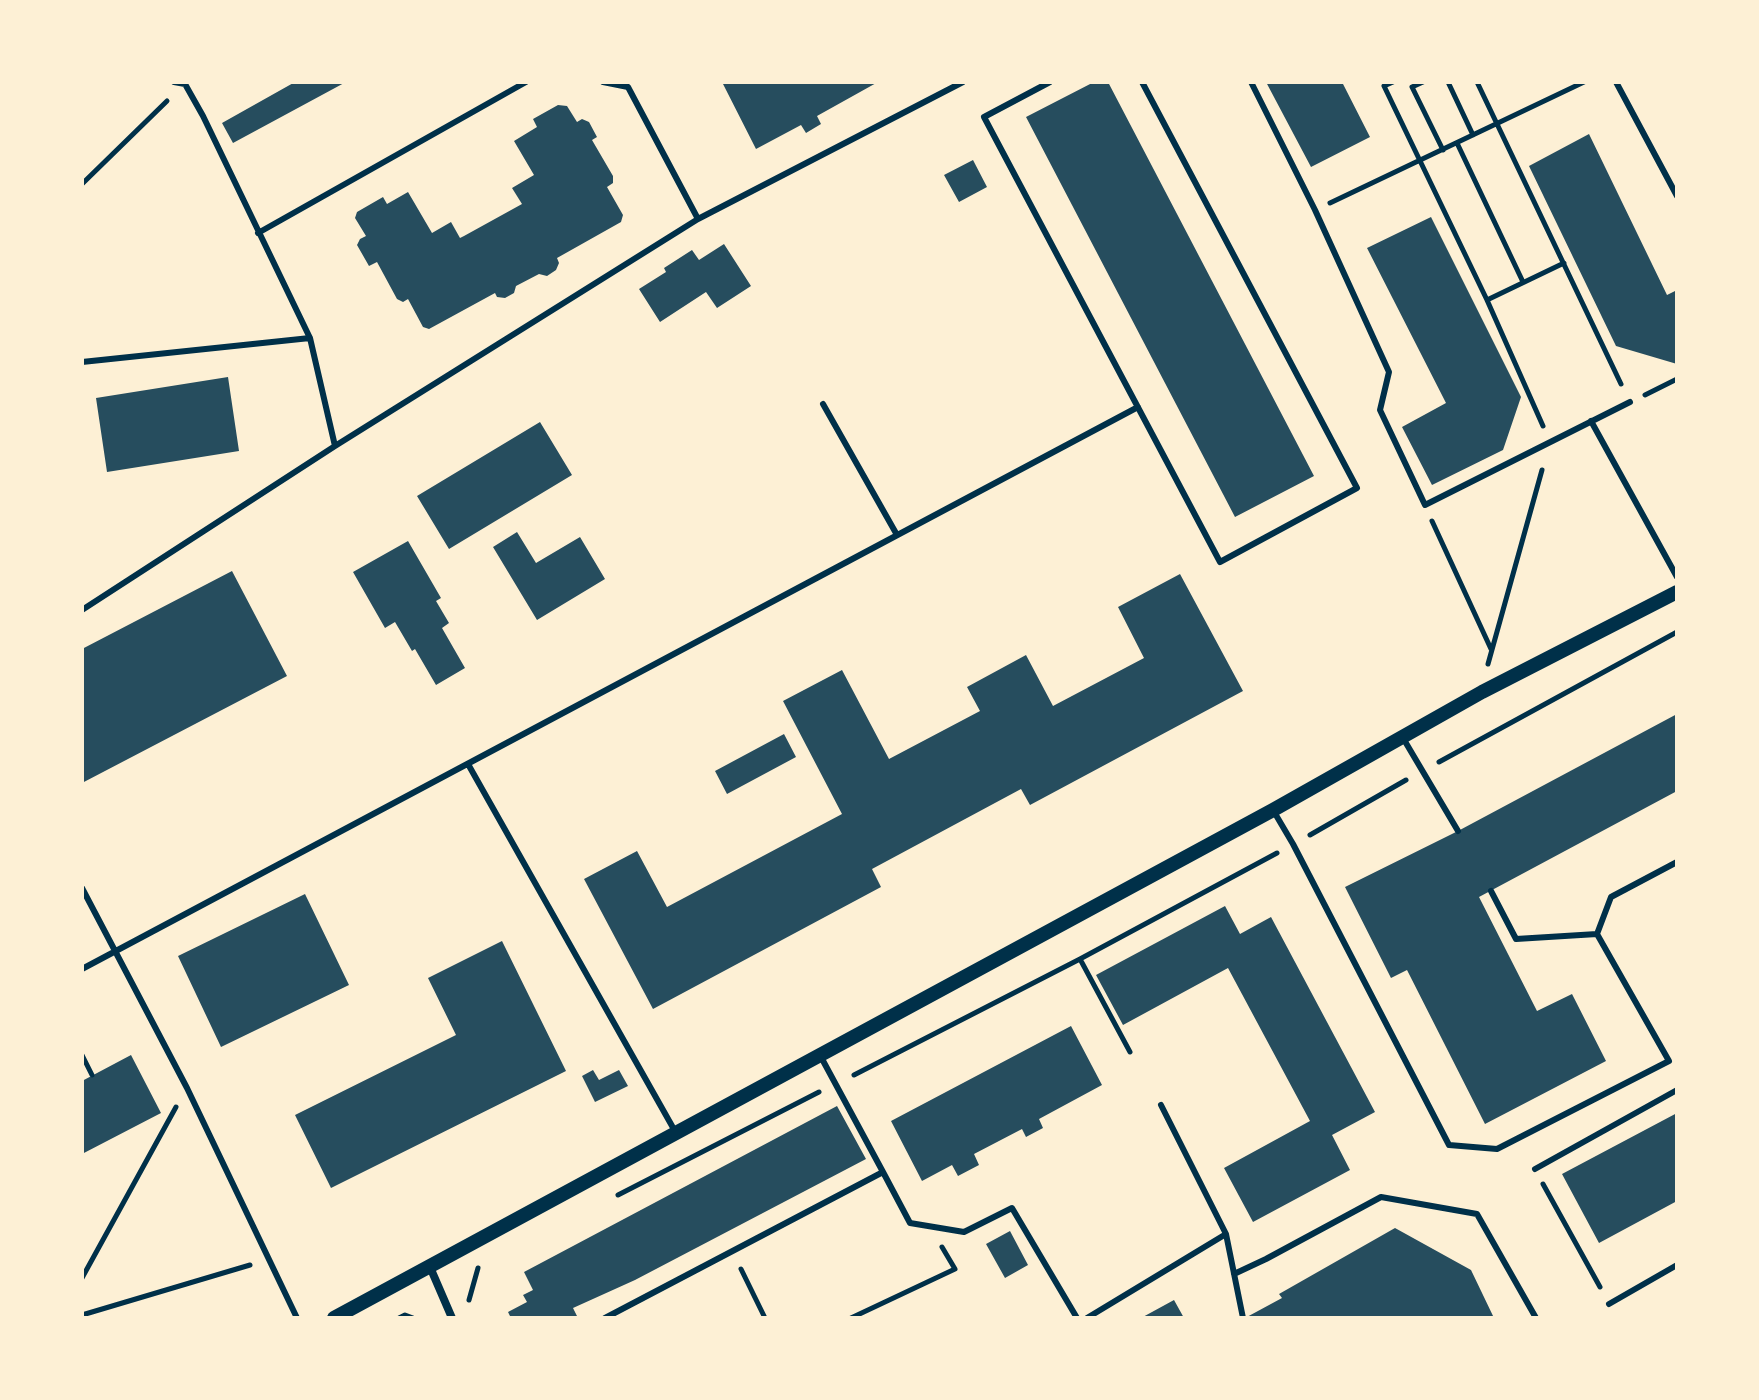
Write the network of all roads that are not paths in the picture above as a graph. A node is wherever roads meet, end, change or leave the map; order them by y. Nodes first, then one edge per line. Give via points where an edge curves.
1 (174, 82) edge
2 (526, 82) edge
3 (603, 82) edge
4 (963, 82) edge
5 (1050, 82) edge
6 (1142, 82) edge
7 (1251, 82) edge
8 (1616, 82) edge
9 (185, 84) edge
10 (1677, 196) edge
11 (698, 219) junction
12 (258, 233) junction
13 (310, 338) junction
14 (82, 362) edge
15 (1630, 402) road end
16 (823, 404) dead end
17 (1138, 407) junction
18 (1591, 421) junction
19 (335, 446) junction
20 (897, 535) junction
21 (1677, 577) edge
22 (1677, 592) edge
23 (82, 610) edge
24 (1402, 737) junction
25 (468, 764) junction
26 (1273, 810) junction
27 (1458, 831) dead end
28 (1677, 862) edge
29 (82, 888) edge
30 (1491, 891) dead end
31 (1597, 934) junction
32 (114, 952) junction
33 (82, 969) edge
34 (820, 1055) junction
35 (1677, 1090) edge
36 (1161, 1105) dead end
37 (676, 1133) junction
38 (1535, 1169) road end
39 (883, 1172) junction
40 (1226, 1234) junction
41 (1677, 1265) edge
42 (430, 1267) junction
43 (1234, 1274) junction
44 (1609, 1304) road end
45 (297, 1318) edge
46 (334, 1318) edge
47 (452, 1318) edge
48 (605, 1318) edge
49 (1077, 1318) edge
50 (1087, 1318) edge
51 (1243, 1318) edge
52 (1536, 1318) edge

1 - 9 lane
2 - 12 lane
3 - 11 lane via 628,87
4 - 11 lane
5 - 17 lane via 984,117
6 - 17 lane via 1357,488 1220,562
7 - 18 lane via 1389,372 1380,410 1425,505
8 - 10 lane
9 - 12 lane
11 - 19 lane
12 - 13 lane
13 - 14 lane
13 - 19 lane
15 - 18 lane
16 - 20 lane
17 - 20 lane
18 - 21 lane
19 - 23 lane
20 - 25 lane
22 - 24 street
24 - 26 street
24 - 27 lane
25 - 32 lane
25 - 37 lane
26 - 31 lane via 1449,1145 1497,1149 1669,1061
26 - 34 street
28 - 31 lane via 1611,897
29 - 32 lane
30 - 31 lane via 1516,939
32 - 33 lane
32 - 45 lane via 187,1088
34 - 37 street
34 - 39 lane
35 - 38 lane
36 - 40 lane
37 - 42 street
39 - 48 lane
39 - 49 lane via 910,1223 964,1232 1012,1208
40 - 43 lane
40 - 50 lane
41 - 44 lane
42 - 46 street
42 - 47 street
43 - 51 lane
43 - 52 lane via 1381,1197 1477,1214

